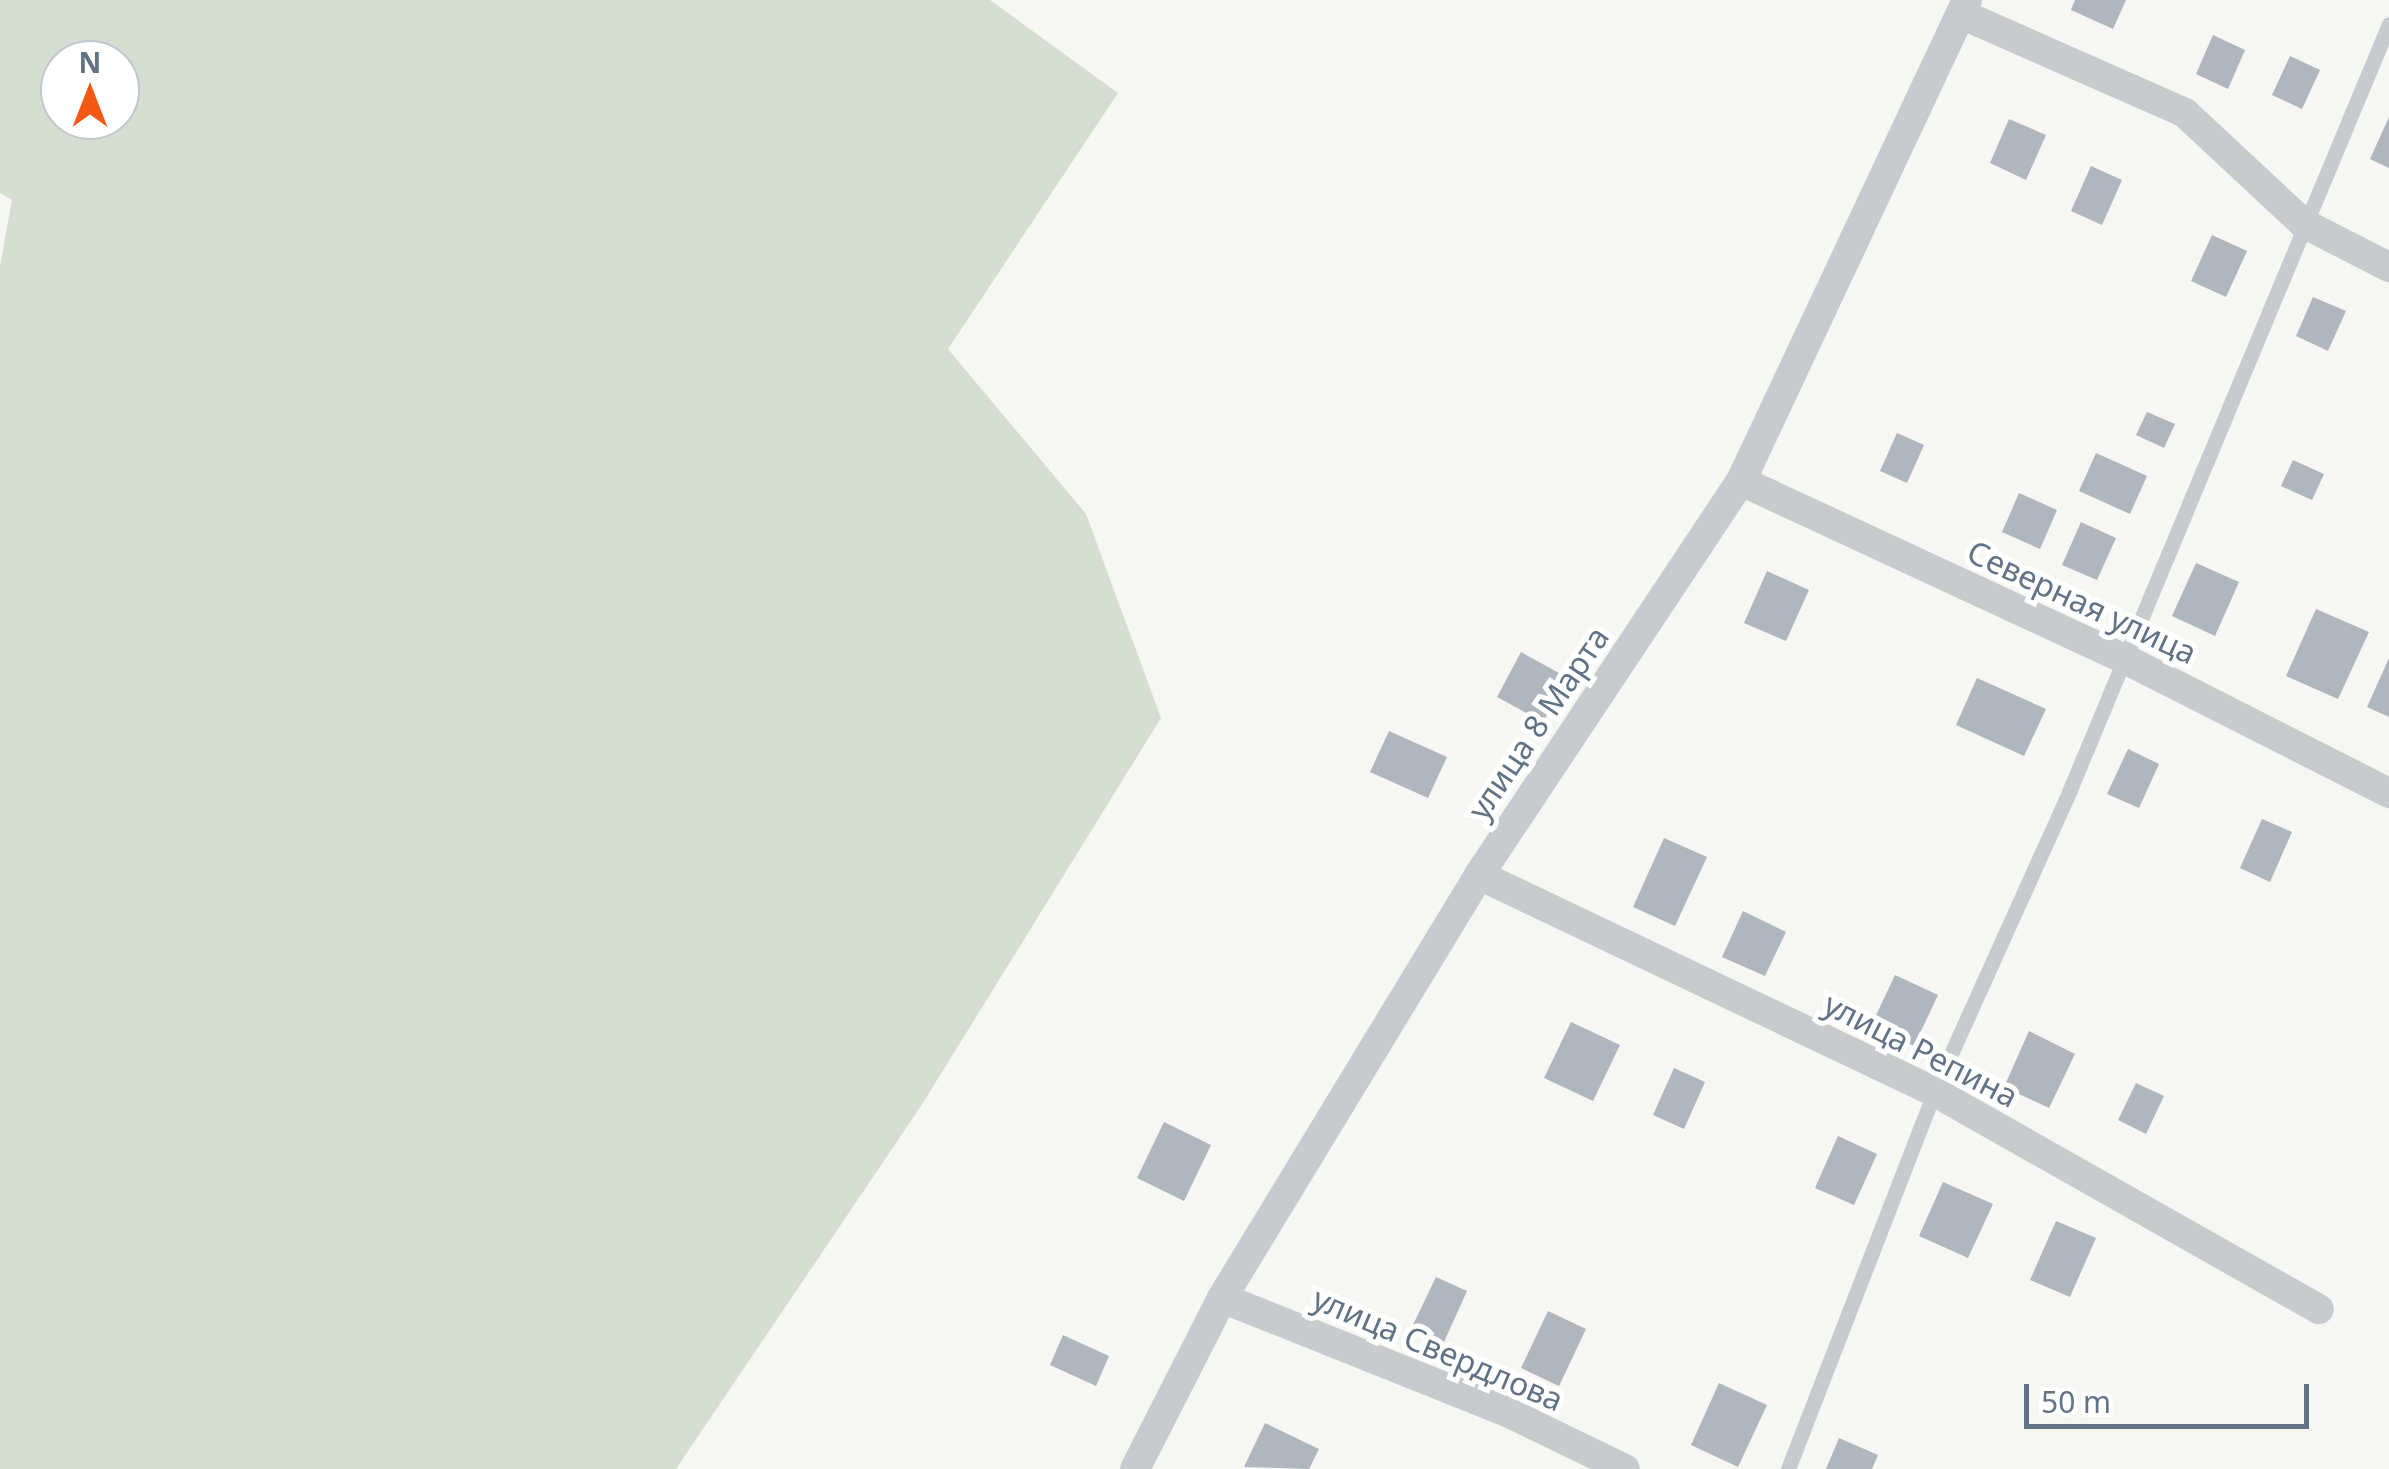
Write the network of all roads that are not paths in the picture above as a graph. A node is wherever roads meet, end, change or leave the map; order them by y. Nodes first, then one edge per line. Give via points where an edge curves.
1 (1964, 7) edge
2 (2389, 24) edge
3 (2303, 223) junction
4 (2389, 267) edge
5 (1741, 482) junction
6 (2120, 657) junction
7 (2389, 793) edge
8 (1479, 875) junction
9 (1935, 1092) junction
10 (1222, 1298) junction
11 (2319, 1309) dead end
12 (1135, 1469) edge
13 (1625, 1469) edge
14 (1788, 1469) edge

1 - 3 street via 2185,113
1 - 5 street, улица 8 Марта
2 - 3 lane
3 - 4 street
3 - 6 lane
5 - 6 street, Северная улица
5 - 8 street, улица 8 Марта
6 - 7 street, Северная улица
6 - 9 lane
8 - 9 street, улица Репина
8 - 10 street, улица 8 Марта
9 - 11 street, улица Репина
9 - 14 lane
10 - 12 street, улица 8 Марта
10 - 13 street, улица Свердлова via 1505,1411

